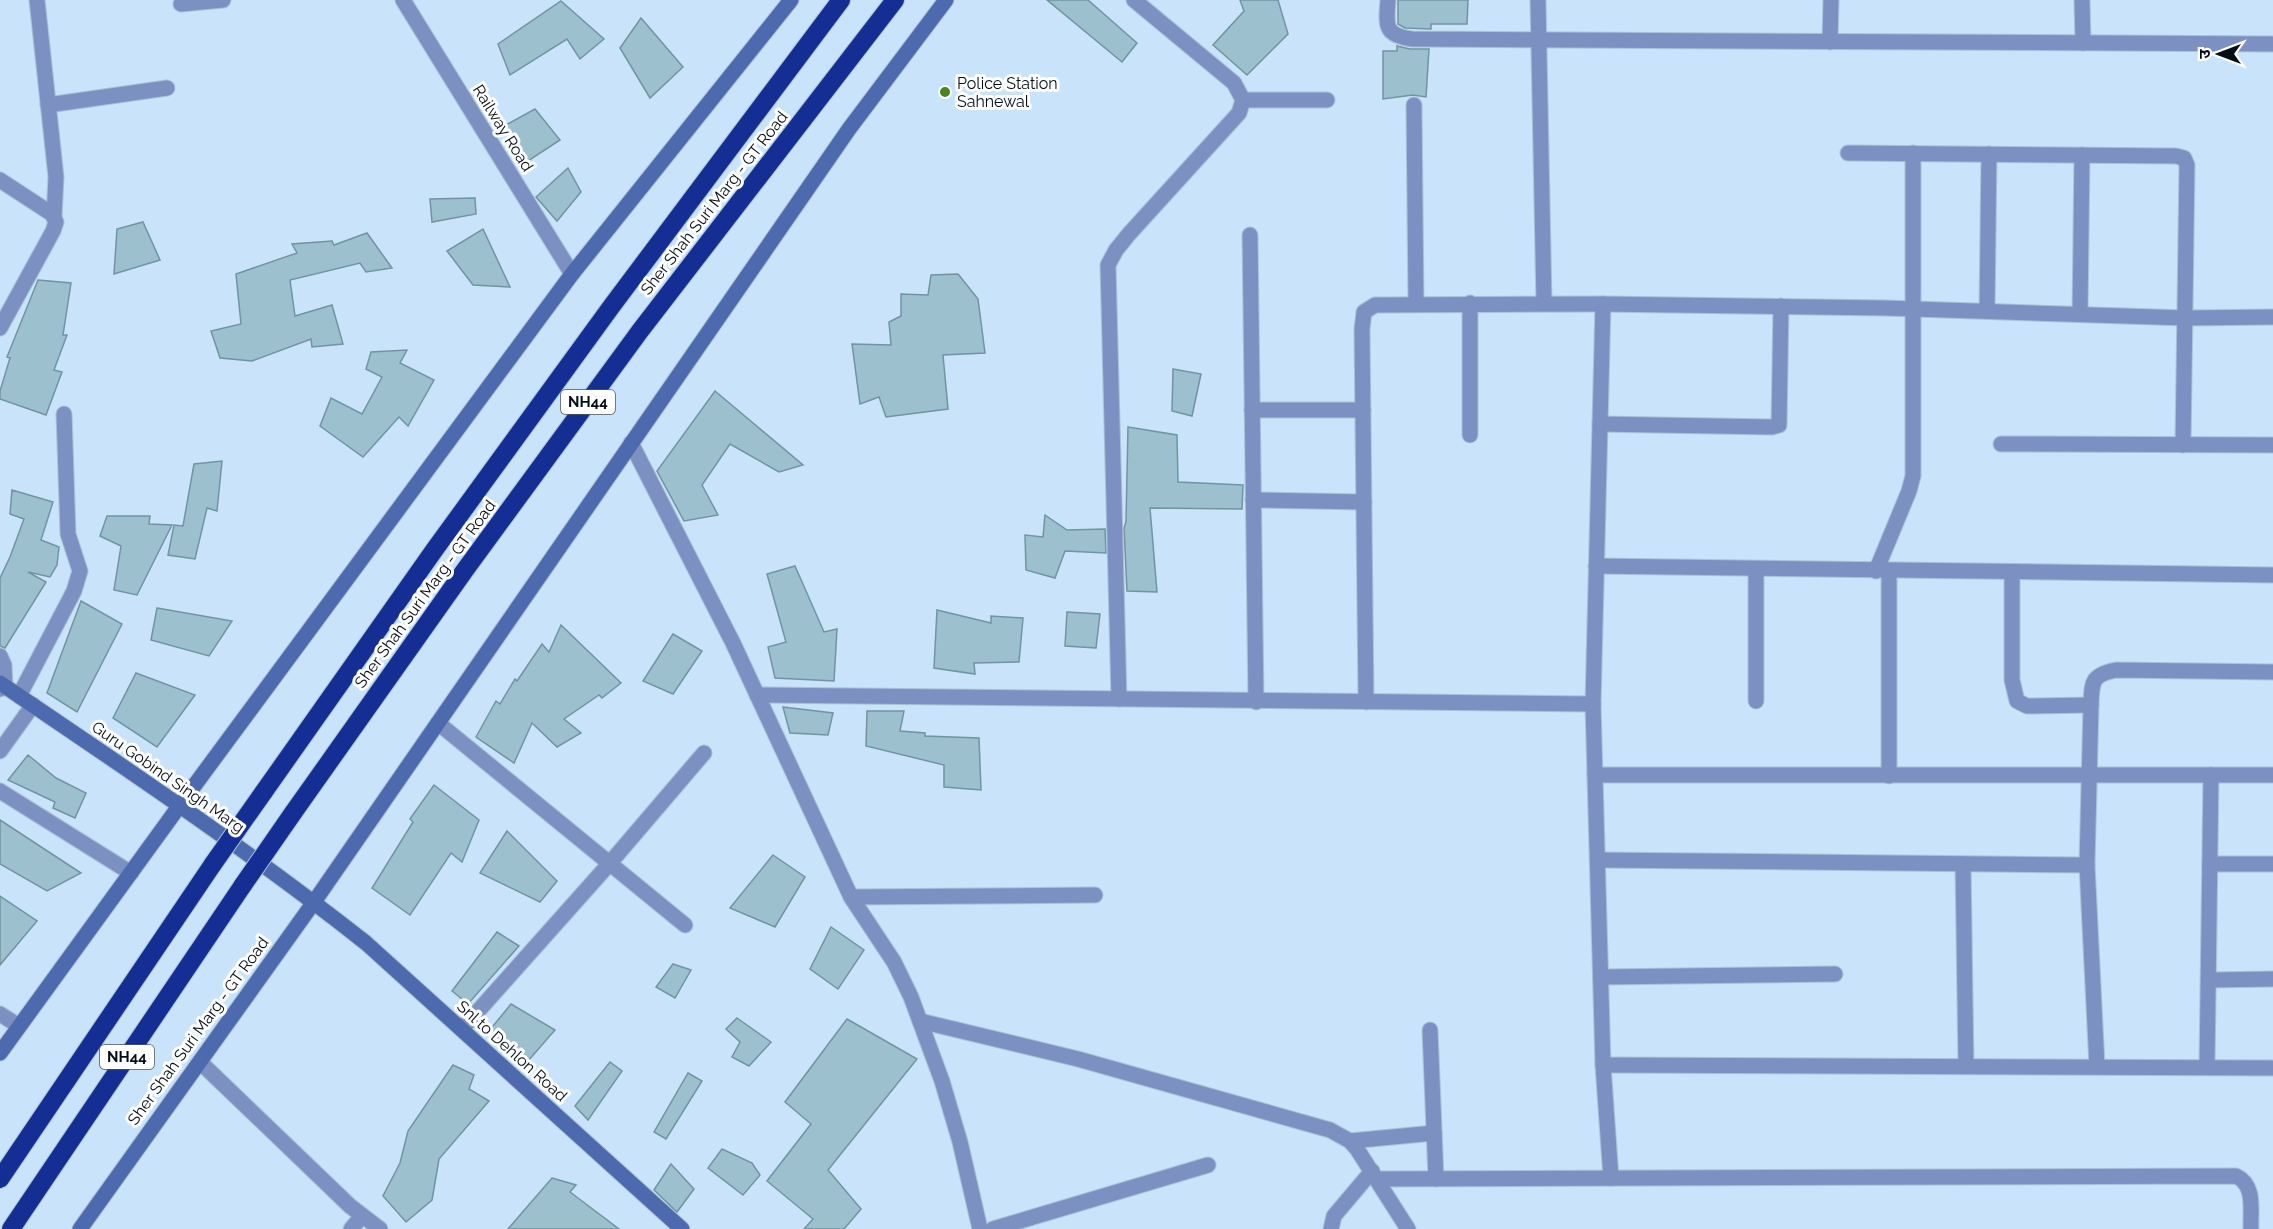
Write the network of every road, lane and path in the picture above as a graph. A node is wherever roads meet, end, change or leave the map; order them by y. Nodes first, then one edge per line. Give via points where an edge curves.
1 (37, 0) edge
2 (223, 0) edge
3 (403, 0) edge
4 (791, 0) edge
5 (841, 0) edge
6 (895, 0) edge
7 (946, 0) edge
8 (1134, 0) edge
9 (1388, 0) edge
10 (1539, 0) edge
11 (1831, 0) edge
12 (2082, 0) edge
13 (181, 4) dead end
14 (1539, 40) junction
15 (1830, 42) junction
16 (2083, 43) junction
17 (2273, 44) edge
18 (167, 88) dead end
19 (1243, 100) junction
20 (1327, 100) dead end
21 (48, 105) junction
22 (1414, 105) dead end
23 (1848, 153) dead end
24 (1913, 153) junction
25 (1989, 154) junction
26 (2082, 155) junction
27 (0, 180) edge
28 (54, 217) junction
29 (1250, 235) dead end
30 (572, 274) junction
31 (1470, 303) junction
32 (1544, 303) junction
33 (1416, 304) junction
34 (1603, 304) junction
35 (1781, 306) junction
36 (1912, 309) junction
37 (1987, 311) junction
38 (2080, 314) junction
39 (2273, 317) edge
40 (2186, 318) junction
41 (0, 328) edge
42 (1252, 410) junction
43 (1363, 410) junction
44 (64, 414) dead end
45 (1600, 424) junction
46 (1470, 435) dead end
47 (631, 443) junction
48 (2001, 444) dead end
49 (2183, 445) junction
50 (2273, 445) edge
51 (1253, 500) junction
52 (1364, 502) junction
53 (1596, 566) junction
54 (1756, 569) junction
55 (1883, 571) junction
56 (2012, 572) junction
57 (2273, 575) edge
58 (0, 656) edge
59 (2273, 672) edge
60 (2, 686) edge
61 (757, 695) junction
62 (19, 696) junction
63 (1119, 699) junction
64 (1756, 701) dead end
65 (1256, 702) junction
66 (1366, 702) junction
67 (1593, 704) junction
68 (33, 705) junction
69 (2091, 705) junction
70 (438, 723) junction
71 (0, 751) edge
72 (704, 753) dead end
73 (1595, 775) junction
74 (2211, 775) junction
75 (2273, 775) edge
76 (1889, 776) junction
77 (2090, 776) junction
78 (0, 791) edge
79 (180, 805) junction
80 (1598, 860) junction
81 (610, 863) junction
82 (1963, 864) junction
83 (2210, 864) junction
84 (2273, 864) edge
85 (2087, 865) junction
86 (130, 873) junction
87 (1095, 895) dead end
88 (851, 897) junction
89 (314, 902) junction
90 (685, 924) dead end
91 (1835, 974) dead end
92 (1601, 977) junction
93 (2273, 979) edge
94 (2209, 980) junction
95 (0, 1014) edge
96 (920, 1021) junction
97 (19, 1026) junction
98 (462, 1029) junction
99 (1430, 1030) dead end
100 (0, 1053) edge
101 (200, 1062) junction
102 (1603, 1065) junction
103 (1966, 1066) junction
104 (2097, 1066) junction
105 (2207, 1067) junction
106 (2273, 1068) edge
107 (1434, 1134) junction
108 (1350, 1141) junction
109 (1208, 1165) dead end
110 (1374, 1175) junction
111 (1611, 1178) junction
112 (0, 1179) edge
113 (1436, 1179) junction
114 (362, 1216) junction
115 (11, 1229) edge
116 (80, 1229) edge
117 (351, 1229) edge
118 (380, 1229) edge
119 (682, 1229) edge
120 (980, 1229) edge
121 (993, 1229) edge
122 (1331, 1229) edge
123 (1408, 1229) edge
124 (2250, 1229) edge

1 - 21 street
2 - 13 street
3 - 30 street, Railway Road
4 - 30 street
5 - 112 highway, Sher Shah Suri Marg - GT Road / NH44, bridge via 435,549 213,864
6 - 115 highway, Sher Shah Suri Marg - GT Road / NH44, bridge via 633,341 465,570 243,885
7 - 47 street, Sher Shah Suri Marg - GT Road via 849,129
8 - 19 street via 1234,83
9 - 14 street via 1390,29 1398,37
10 - 14 street
11 - 15 street
12 - 16 street
14 - 15 street
14 - 32 street
15 - 16 street
16 - 17 street
18 - 21 street
19 - 20 street
19 - 63 street via 1239,113 1129,234 1108,265
21 - 28 street via 56,177
22 - 33 street
23 - 24 street
24 - 25 street
24 - 36 street
25 - 26 street
25 - 37 street
26 - 38 street
26 - 40 street via 2176,156 2186,161
27 - 28 street
28 - 41 street via 54,231
29 - 42 street
30 - 79 street
31 - 32 street
31 - 33 street
31 - 46 street
32 - 34 street
33 - 43 street via 1375,305 1365,312
34 - 35 street
34 - 45 street
35 - 36 street
35 - 45 street via 1778,426
36 - 37 street
36 - 55 street via 1913,476
37 - 38 street
38 - 40 street
39 - 40 street
40 - 49 street
42 - 43 street
42 - 51 street
43 - 52 street
44 - 62 street via 68,534 80,571 74,591
45 - 53 street
47 - 61 street
47 - 70 street, Sher Shah Suri Marg - GT Road
48 - 49 street
49 - 50 street
51 - 52 street
51 - 65 street
52 - 66 street
53 - 54 street
53 - 67 street
54 - 55 street
54 - 64 street
55 - 56 street
55 - 76 street
56 - 57 street
56 - 69 street via 2012,680 2017,701 2027,706
58 - 60 street via 4,665
59 - 69 street via 2116,670 2095,678
60 - 62 street, Guru Gobind Singh Marg
61 - 63 street
61 - 88 street
62 - 68 street, Guru Gobind Singh Marg
63 - 65 street
65 - 66 street
66 - 67 street
67 - 73 street
68 - 71 street
68 - 79 street, Guru Gobind Singh Marg
69 - 77 street
70 - 81 street
70 - 89 street, Sher Shah Suri Marg - GT Road
72 - 81 street
73 - 76 street
73 - 80 street
74 - 75 street
74 - 77 street
74 - 83 street
76 - 77 street
77 - 85 street
78 - 86 street
79 - 86 street
79 - 89 street, Guru Gobind Singh Marg
80 - 82 street
80 - 92 street
81 - 90 street
81 - 98 street
82 - 85 street
82 - 103 street
83 - 84 street
83 - 94 street
85 - 104 street
86 - 97 street
87 - 88 street
88 - 96 street via 894,962
89 - 98 street, Snl to Dehlon Road
89 - 101 street, Sher Shah Suri Marg - GT Road
91 - 92 street
92 - 102 street
93 - 94 street
94 - 105 street
95 - 97 street
96 - 108 street via 1078,1059 1330,1130
96 - 120 street via 960,1142
97 - 100 street
98 - 119 street, Snl to Dehlon Road
99 - 107 street
101 - 114 street
101 - 116 street, Sher Shah Suri Marg - GT Road
102 - 103 street
102 - 111 street
103 - 104 street
104 - 105 street
105 - 106 street
107 - 108 street
107 - 113 street
108 - 110 street
109 - 121 street
110 - 113 street
110 - 122 street via 1334,1216
110 - 123 street
111 - 113 street
111 - 124 street via 2236,1176 2249,1187
114 - 117 street
114 - 118 street

